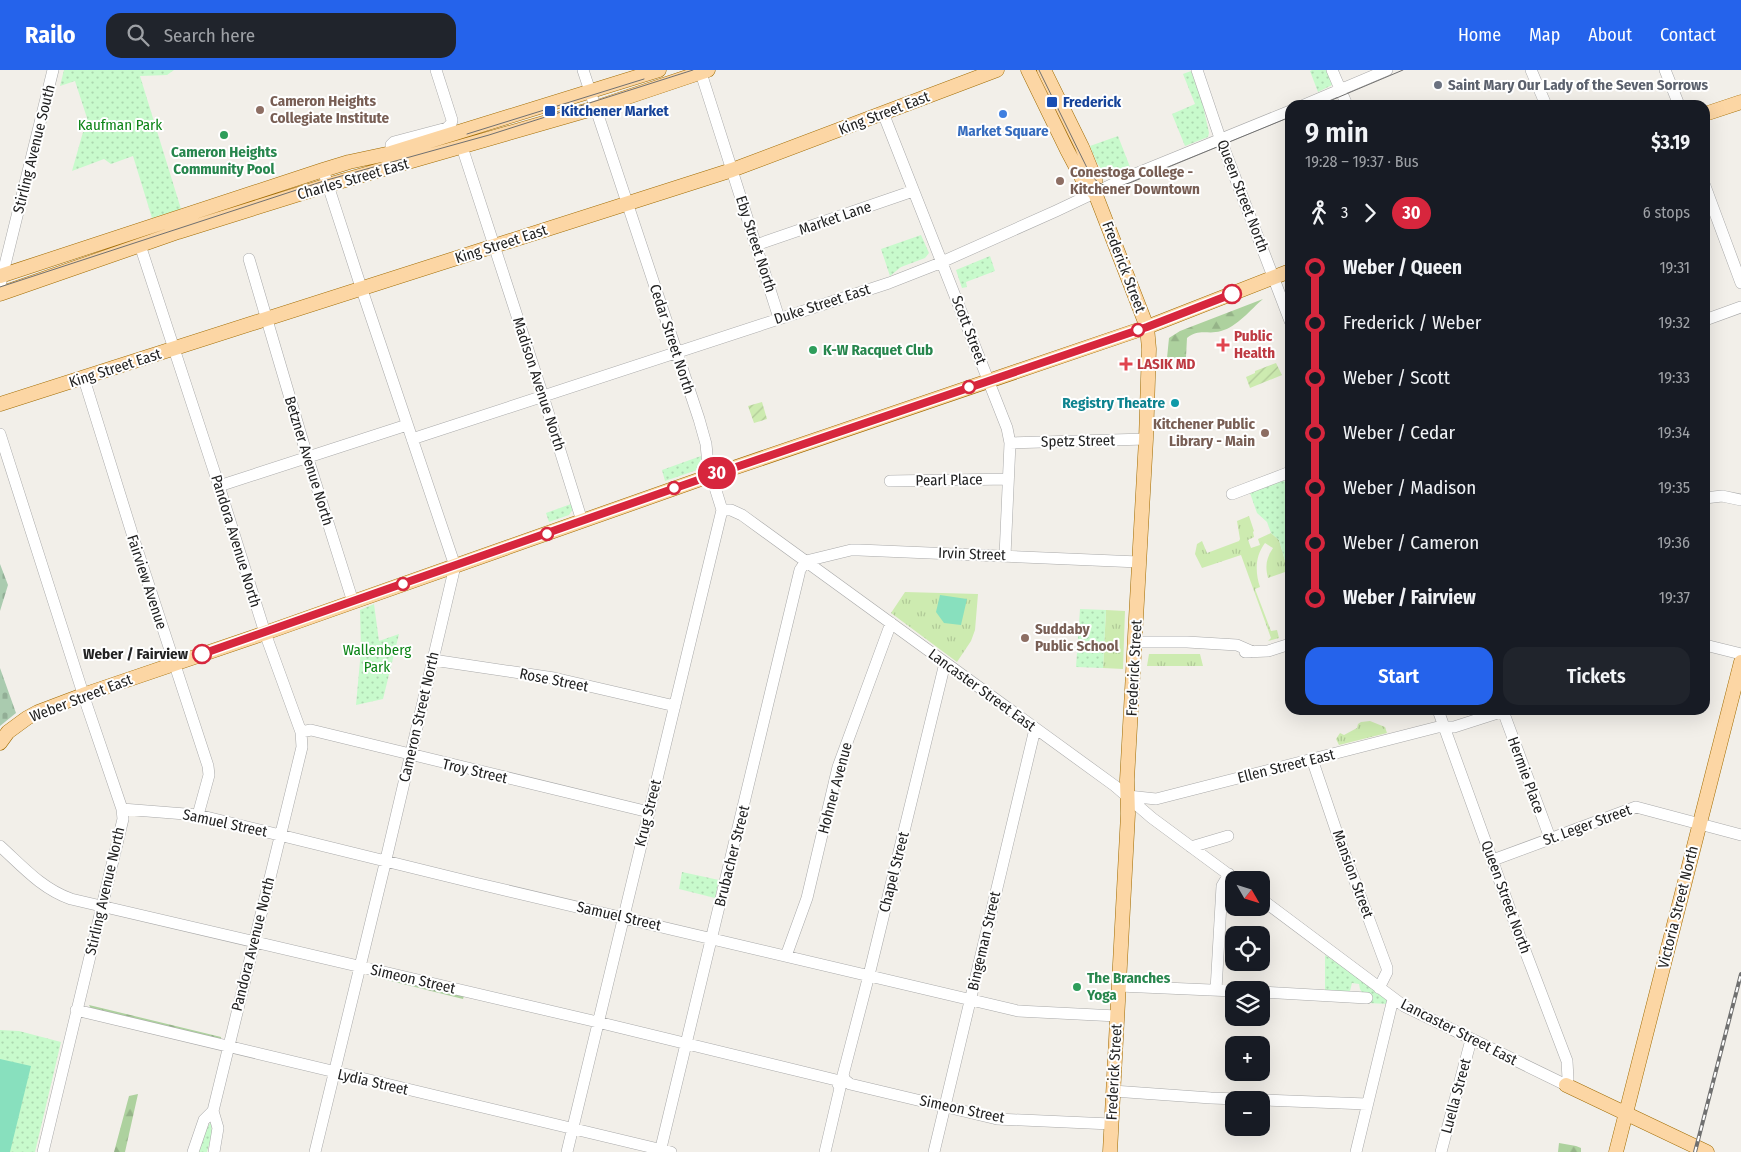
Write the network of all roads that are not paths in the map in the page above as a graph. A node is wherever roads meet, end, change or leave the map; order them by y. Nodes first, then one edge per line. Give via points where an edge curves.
1 (53, 70) edge
2 (436, 70) edge
3 (583, 70) edge
4 (658, 70) edge
5 (997, 70) edge
6 (1028, 70) edge
7 (1044, 70) edge
8 (1197, 70) edge
9 (1332, 70) edge
10 (1387, 70) edge
11 (1531, 70) edge
12 (1664, 70) edge
13 (704, 71) edge
14 (1340, 89) junction
15 (589, 90) junction
16 (1315, 100) edge
17 (1345, 100) edge
18 (1544, 100) edge
19 (1677, 100) edge
20 (1741, 102) edge
21 (595, 108) junction
22 (1710, 112) edge
23 (883, 113) junction
24 (1285, 113) edge
25 (1220, 138) junction
26 (462, 147) junction
27 (390, 153) junction
28 (324, 170) junction
29 (732, 170) junction
30 (328, 185) junction
31 (913, 191) junction
32 (1095, 193) junction
33 (1710, 199) edge
34 (627, 203) junction
35 (140, 244) junction
36 (756, 245) junction
37 (494, 246) junction
38 (249, 259) dead end
39 (942, 262) junction
40 (1285, 273) edge
41 (1273, 278) junction
42 (1, 279) edge
43 (1741, 283) edge
44 (362, 289) junction
45 (0, 294) edge
46 (1741, 307) edge
47 (1285, 308) edge
48 (779, 318) junction
49 (1710, 318) edge
50 (267, 319) junction
51 (1147, 327) junction
52 (174, 349) junction
53 (677, 352) junction
54 (84, 378) junction
55 (989, 380) junction
56 (543, 396) junction
57 (0, 404) edge
58 (407, 425) junction
59 (0, 434) edge
60 (412, 439) junction
61 (1146, 440) junction
62 (1010, 443) junction
63 (308, 458) junction
64 (1285, 474) edge
65 (711, 476) junction
66 (1008, 479) junction
67 (890, 481) dead end
68 (219, 486) junction
69 (1232, 494) dead end
70 (1710, 497) edge
71 (1741, 500) edge
72 (722, 510) junction
73 (582, 521) junction
74 (1005, 556) junction
75 (806, 561) junction
76 (1140, 562) junction
77 (455, 566) junction
78 (353, 602) junction
79 (892, 623) junction
80 (265, 633) junction
81 (1135, 642) junction
82 (1285, 646) edge
83 (1710, 646) edge
84 (1741, 654) edge
85 (433, 660) junction
86 (1741, 662) edge
87 (945, 663) junction
88 (174, 664) junction
89 (83, 695) junction
90 (674, 706) junction
91 (1440, 715) edge
92 (1492, 715) edge
93 (1506, 715) edge
94 (1445, 728) junction
95 (1035, 729) junction
96 (301, 732) junction
97 (0, 743) edge
98 (410, 755) junction
99 (1312, 759) junction
100 (1127, 796) junction
101 (1156, 798) junction
102 (122, 809) junction
103 (649, 812) junction
104 (198, 815) junction
105 (1152, 818) junction
106 (1699, 824) junction
107 (280, 835) junction
108 (1741, 835) edge
109 (1228, 836) dead end
110 (1550, 838) junction
111 (0, 846) edge
112 (1191, 847) junction
113 (1493, 860) junction
114 (385, 861) junction
115 (1225, 871) edge
116 (1225, 884) edge
117 (102, 906) junction
118 (1270, 906) edge
119 (623, 917) junction
120 (712, 938) junction
121 (254, 942) junction
122 (786, 956) junction
123 (360, 967) junction
124 (869, 975) junction
125 (1119, 986) junction
126 (1379, 988) junction
127 (1216, 990) junction
128 (1225, 990) edge
129 (1270, 993) edge
130 (1367, 998) dead end
131 (1393, 999) junction
132 (970, 1000) junction
133 (76, 1010) junction
134 (1117, 1016) junction
135 (598, 1022) junction
136 (1471, 1040) junction
137 (687, 1045) junction
138 (229, 1046) junction
139 (334, 1072) junction
140 (842, 1082) junction
141 (1566, 1085) junction
142 (1113, 1091) junction
143 (1367, 1104) junction
144 (945, 1106) junction
145 (213, 1111) junction
146 (1626, 1114) junction
147 (1111, 1124) junction
148 (573, 1128) junction
149 (664, 1151) edge
150 (43, 1152) edge
151 (193, 1152) edge
152 (214, 1152) edge
153 (315, 1152) edge
154 (567, 1152) edge
155 (825, 1152) edge
156 (934, 1152) edge
157 (1110, 1152) edge
158 (1356, 1152) edge
159 (1441, 1152) edge
160 (1616, 1152) edge
161 (1707, 1152) edge

1 - 42 street, Stirling Avenue South
2 - 27 street via 451,124 447,128 394,142
3 - 15 street, Cedar Street North
4 - 15 main road, Charles Street East
5 - 23 main road, King Street East
6 - 32 main road, Frederick Street via 1085,184
7 - 32 main road, Frederick Street via 1096,181
8 - 25 street, Queen Street North
9 - 14 street
10 - 14 street
11 - 18 street
12 - 19 street
13 - 21 main road, Charles Street East
13 - 29 street, Eby Street North
14 - 16 street
14 - 17 street
15 - 21 street, Cedar Street North
15 - 27 main road, Charles Street East
20 - 22 main road
21 - 26 main road, Charles Street East
21 - 34 street, Cedar Street North
23 - 29 main road, King Street East
23 - 31 street, Scott Street
24 - 25 street, Duke Street East
25 - 32 street, Duke Street East
25 - 41 street, Queen Street North
26 - 30 main road, Charles Street East
26 - 37 street, Madison Avenue North
27 - 28 main road, Charles Street East
28 - 30 street
28 - 42 main road, Charles Street East
29 - 34 main road, King Street East
29 - 36 street, Eby Street North
30 - 35 main road, Charles Street East
30 - 44 street
31 - 36 street, Market Lane
31 - 39 street, Scott Street
32 - 39 street, Duke Street East
32 - 51 main road, Frederick Street
33 - 43 street
34 - 37 main road, King Street East
34 - 53 street, Cedar Street North
35 - 45 main road, Charles Street East
35 - 52 street, Pandora Avenue North
36 - 48 street, Eby Street North
37 - 44 main road, King Street East
37 - 56 street, Madison Avenue North
38 - 50 street, Betzner Avenue North
39 - 48 street, Duke Street East via 878,287
39 - 55 street, Scott Street
40 - 41 main road, Weber Street East
41 - 47 street, Queen Street North
41 - 51 main road, Weber Street East
44 - 50 main road, King Street East
44 - 58 street
46 - 49 street
48 - 53 street, Duke Street East
50 - 52 main road, King Street East
50 - 63 street, Betzner Avenue North
51 - 55 main road, Weber Street East
51 - 61 main road, Frederick Street via 1150,349
52 - 54 main road, King Street East
52 - 68 street, Pandora Avenue North
53 - 56 street, Duke Street East
53 - 65 street, Cedar Street North via 699,419
54 - 57 main road, King Street East
54 - 88 street, Fairview Avenue
55 - 62 street, Scott Street
55 - 65 main road, Weber Street East
56 - 60 street, Duke Street East
56 - 73 street, Madison Avenue North
58 - 60 street
58 - 63 street
59 - 89 street, Stirling Avenue North
60 - 77 street
61 - 62 street, Spetz Street
61 - 76 main road, Frederick Street
62 - 66 street, Scott Street
63 - 68 street
63 - 78 street, Betzner Avenue North
64 - 69 street
65 - 72 street
65 - 73 main road, Weber Street East
66 - 67 street, Pearl Place
66 - 74 street, Scott Street
68 - 80 street, Pandora Avenue North
70 - 71 street
72 - 75 street, Lancaster Street East via 742,515
72 - 90 street, Krug Street
73 - 77 main road, Weber Street East
74 - 75 street, Irvin Street via 851,550
74 - 76 street, Irvin Street
75 - 79 street, Lancaster Street East
75 - 120 street, Brubacher Street via 800,570
76 - 81 main road, Frederick Street
77 - 78 main road, Weber Street East
77 - 85 street, Cameron Street North
78 - 80 main road, Weber Street East
79 - 87 street, Lancaster Street East
79 - 122 street, Hohner Avenue via 838,767 807,898
80 - 88 main road, Weber Street East
80 - 96 street, Pandora Avenue North
81 - 82 street via 1187,642 1227,646 1243,652 1268,651
81 - 100 main road, Frederick Street
83 - 84 street
85 - 90 street, Rose Street via 554,678
85 - 98 street, Cameron Street North
86 - 106 main road, Victoria Street North
87 - 95 street, Lancaster Street East
87 - 124 street, Chapel Street
88 - 89 main road, Weber Street East
88 - 104 street, Fairview Avenue via 208,766 209,775
89 - 97 main road, Weber Street East via 27,718 8,732
89 - 102 street, Stirling Avenue North
90 - 103 street, Krug Street
91 - 94 street, Queen Street North
92 - 94 street, Ellen Street East
93 - 110 street, Hermie Place
94 - 99 street, Ellen Street East via 1438,727
94 - 113 street, Queen Street North
95 - 100 street, Lancaster Street East
95 - 132 street, Bingeman Street
96 - 98 street, Troy Street via 311,730
96 - 107 street, Pandora Avenue North via 302,747
98 - 103 street, Troy Street
98 - 114 street, Cameron Street North
99 - 101 street, Ellen Street East
99 - 126 street, Mansion Street via 1388,968
100 - 101 street, Ellen Street East
100 - 105 street, Lancaster Street East
100 - 125 main road, Frederick Street
101 - 105 street via 1150,805
102 - 104 street, Samuel Street
102 - 117 street, Stirling Avenue North via 123,818
103 - 119 street, Krug Street
104 - 107 street, Samuel Street
105 - 112 street, Lancaster Street East
106 - 108 street, St. Leger Street
106 - 110 street, St. Leger Street via 1636,807
106 - 146 main road, Victoria Street North
107 - 114 street, Samuel Street
107 - 121 street, Pandora Avenue North
109 - 112 street
110 - 113 street, St. Leger Street
111 - 117 street, Simeon Street via 52,891
112 - 115 street, Lancaster Street East
113 - 141 street, Queen Street North via 1567,1062
114 - 119 street, Samuel Street
114 - 123 street, Cameron Street North
116 - 127 street via 1222,886
117 - 121 street, Simeon Street
117 - 133 street, Stirling Avenue North
118 - 126 street, Lancaster Street East
119 - 120 street, Samuel Street
119 - 135 street, Krug Street
120 - 122 street, Samuel Street
120 - 137 street, Brubacher Street
121 - 123 street, Simeon Street
121 - 138 street, Pandora Avenue North
122 - 124 street, Samuel Street
123 - 135 street, Simeon Street
123 - 139 street, Cameron Street North
124 - 132 street, Samuel Street
124 - 140 street, Chapel Street
125 - 127 street
125 - 134 main road, Frederick Street
126 - 131 street, Lancaster Street East
127 - 128 street
129 - 130 street
131 - 136 street, Lancaster Street East
131 - 143 street
132 - 134 street, Samuel Street via 1026,1012
132 - 144 street, Bingeman Street
133 - 138 street, Lydia Street
133 - 150 street, Stirling Avenue North
134 - 142 main road, Frederick Street
135 - 137 street, Simeon Street
135 - 148 street, Krug Street
136 - 141 street, Lancaster Street East
136 - 159 street, Luella Street
137 - 140 street, Simeon Street
137 - 149 street, Brubacher Street
138 - 139 street, Lydia Street
138 - 145 street, Pandora Avenue North
139 - 148 street, Lydia Street
139 - 153 street, Cameron Street North
140 - 144 street, Simeon Street
140 - 155 street, Chapel Street
141 - 146 main road
142 - 143 street
142 - 147 main road, Frederick Street
143 - 158 street
144 - 147 street, Simeon Street via 997,1119
144 - 156 street, Bingeman Street
145 - 151 street via 204,1120
145 - 152 street via 218,1128
146 - 160 main road, Victoria Street North
146 - 161 main road
147 - 157 main road, Frederick Street
148 - 149 street, Lydia Street
148 - 154 street, Krug Street

